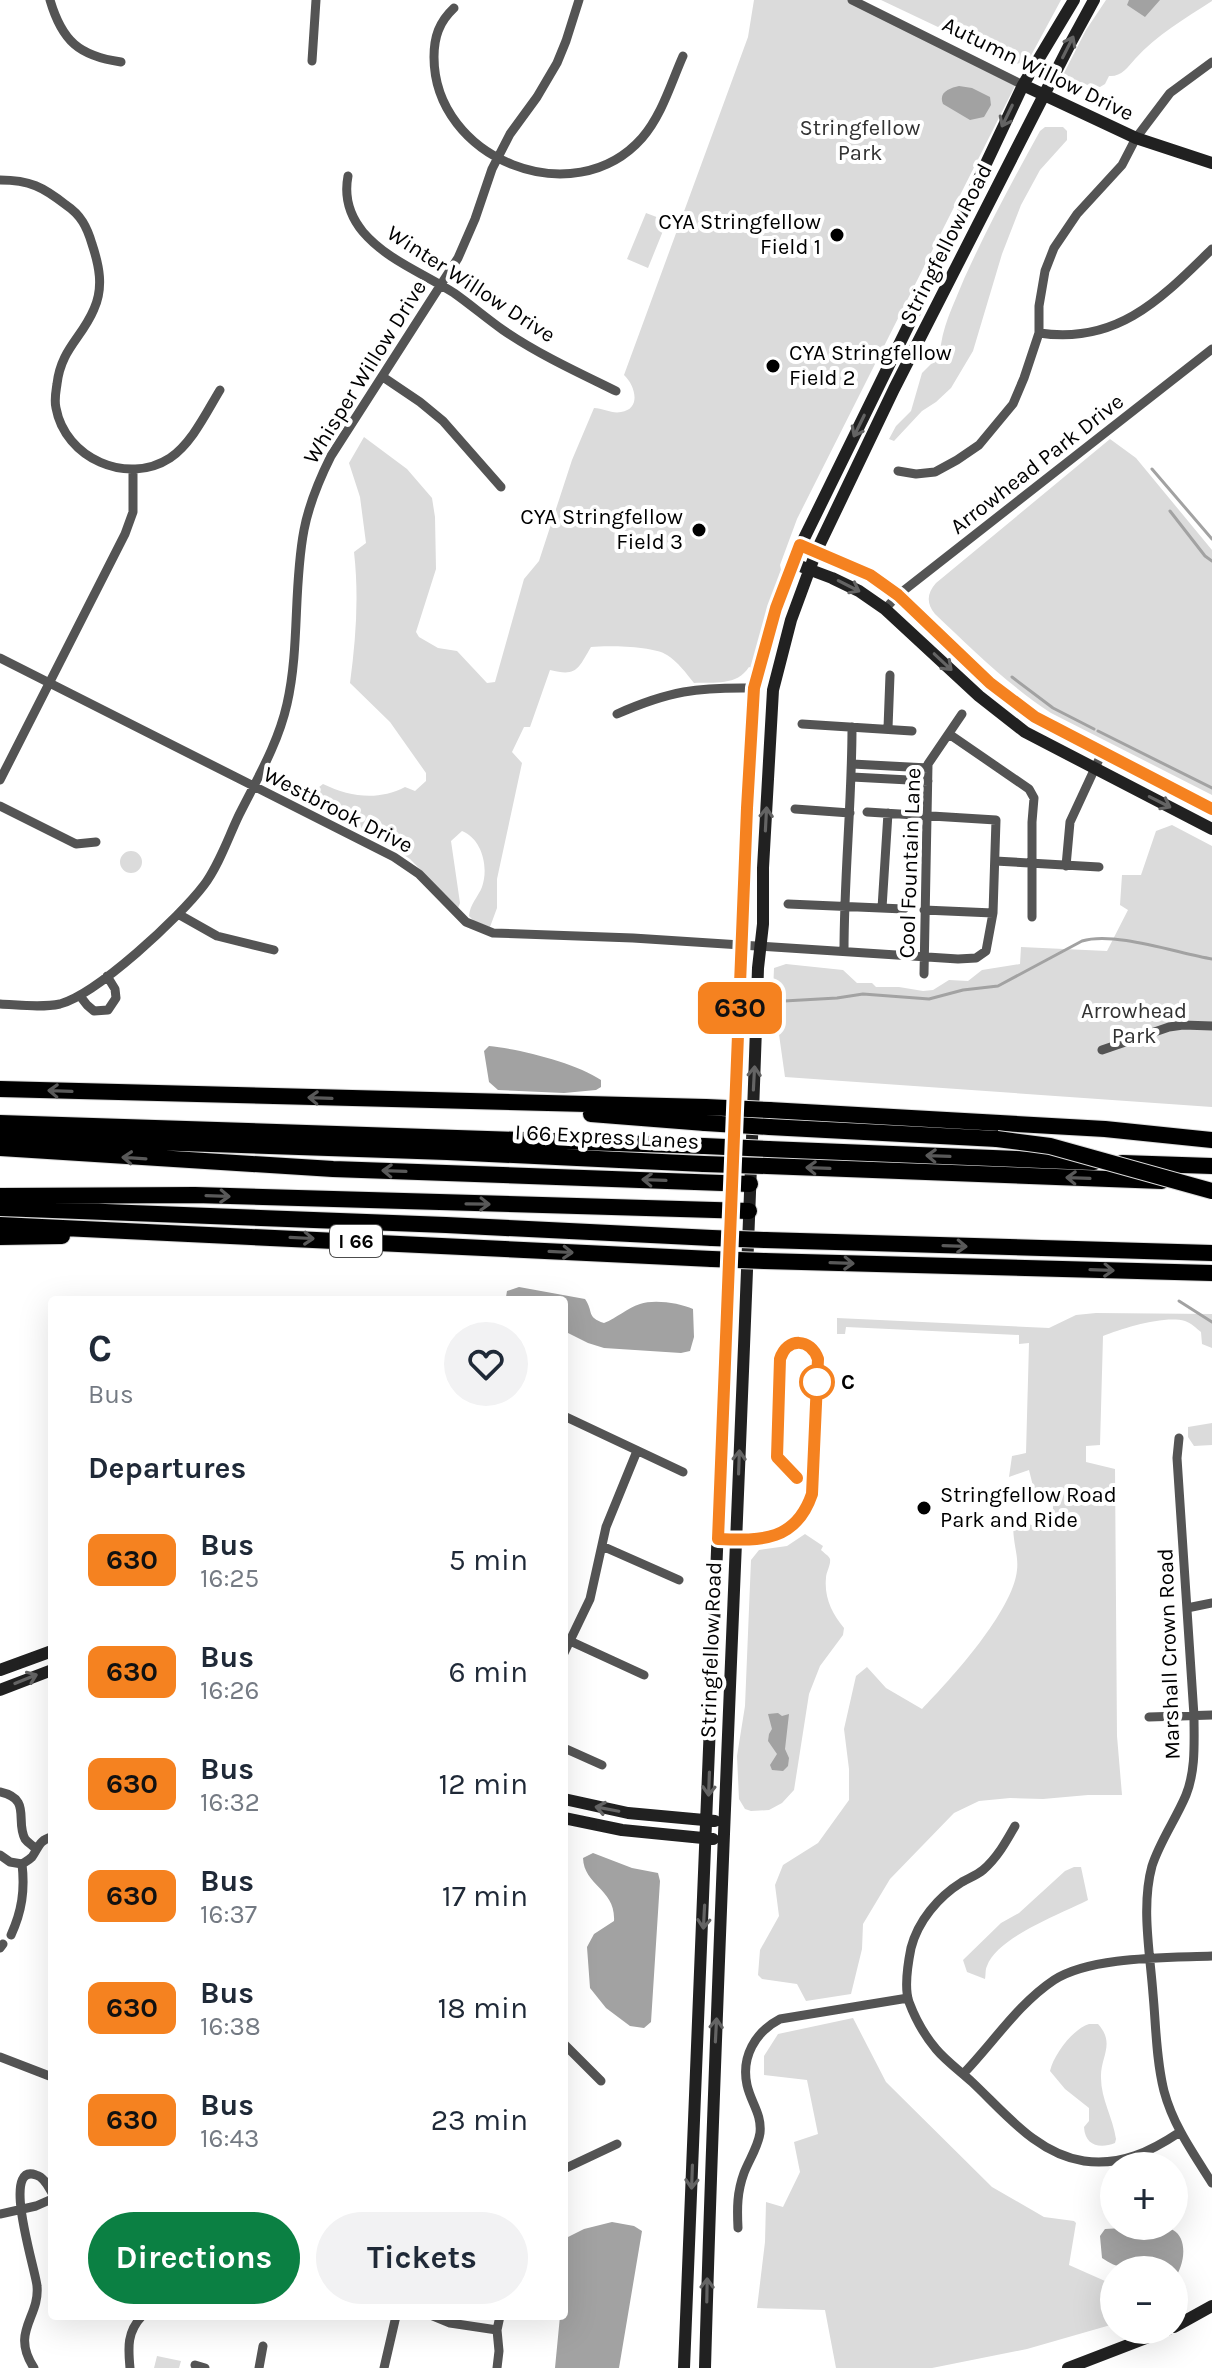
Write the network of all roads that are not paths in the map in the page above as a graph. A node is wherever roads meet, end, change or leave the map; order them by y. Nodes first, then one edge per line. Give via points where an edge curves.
1 (50, 0) edge
2 (316, 0) edge
3 (579, 0) edge
4 (852, 0) edge
5 (1074, 0) edge
6 (1094, 0) edge
7 (454, 8) dead end
8 (683, 56) dead end
9 (312, 61) dead end
10 (121, 62) dead end
11 (1212, 62) edge
12 (1023, 85) junction
13 (1044, 94) junction
14 (1136, 138) junction
15 (498, 157) junction
16 (1212, 163) edge
17 (348, 176) dead end
18 (0, 180) edge
19 (1212, 249) edge
20 (441, 285) junction
21 (1039, 333) junction
22 (1212, 349) edge
23 (383, 377) junction
24 (220, 390) dead end
25 (616, 391) dead end
26 (133, 470) junction
27 (898, 471) dead end
28 (501, 487) dead end
29 (800, 545) junction
30 (816, 552) junction
31 (792, 563) junction
32 (809, 571) junction
33 (898, 595) junction
34 (885, 609) junction
35 (0, 658) edge
36 (890, 675) dead end
37 (48, 682) junction
38 (754, 688) junction
39 (617, 714) dead end
40 (962, 714) dead end
41 (802, 724) dead end
42 (852, 727) junction
43 (888, 728) junction
44 (912, 731) dead end
45 (949, 734) junction
46 (1102, 753) junction
47 (852, 764) junction
48 (928, 768) junction
49 (1094, 769) junction
50 (852, 777) junction
51 (0, 780) edge
52 (928, 781) junction
53 (253, 786) junction
54 (0, 806) edge
55 (795, 809) dead end
56 (1212, 809) edge
57 (867, 812) dead end
58 (850, 813) junction
59 (888, 813) junction
60 (927, 816) junction
61 (1212, 829) edge
62 (96, 842) dead end
63 (995, 861) junction
64 (1032, 864) junction
65 (1066, 866) junction
66 (1099, 867) dead end
67 (788, 904) dead end
68 (844, 907) junction
69 (882, 908) junction
70 (904, 909) dead end
71 (924, 910) junction
72 (993, 913) junction
73 (178, 914) junction
74 (1032, 917) dead end
75 (742, 945) junction
76 (761, 945) junction
77 (274, 950) dead end
78 (844, 951) junction
79 (925, 957) junction
80 (924, 974) dead end
81 (107, 976) junction
82 (80, 996) junction
83 (0, 1004) edge
84 (1212, 1026) edge
85 (1102, 1050) dead end
86 (0, 1089) edge
87 (769, 1118) junction
88 (0, 1123) edge
89 (0, 1137) edge
90 (1212, 1140) edge
91 (0, 1148) edge
92 (767, 1157) junction
93 (1212, 1166) edge
94 (732, 1183) junction
95 (1212, 1183) edge
96 (750, 1184) junction
97 (1212, 1191) edge
98 (0, 1196) edge
99 (0, 1208) edge
100 (731, 1211) junction
101 (749, 1211) junction
102 (0, 1225) edge
103 (131, 1230) junction
104 (0, 1237) edge
105 (1212, 1253) edge
106 (1212, 1273) edge
107 (568, 1418) edge
108 (1179, 1438) dead end
109 (637, 1451) junction
110 (683, 1472) dead end
111 (602, 1546) junction
112 (679, 1580) dead end
113 (1212, 1603) edge
114 (1187, 1608) junction
115 (570, 1641) junction
116 (568, 1645) edge
117 (48, 1652) edge
118 (0, 1670) edge
119 (48, 1672) edge
120 (644, 1675) dead end
121 (0, 1690) edge
122 (1212, 1715) edge
123 (1194, 1716) junction
124 (1149, 1717) dead end
125 (568, 1750) edge
126 (602, 1765) dead end
127 (0, 1792) edge
128 (568, 1800) edge
129 (568, 1819) edge
130 (707, 1821) junction
131 (724, 1823) junction
132 (1015, 1826) dead end
133 (48, 1838) edge
134 (707, 1839) junction
135 (724, 1840) junction
136 (35, 1848) junction
137 (0, 1855) edge
138 (22, 1864) junction
139 (11, 1935) dead end
140 (1212, 1956) edge
141 (1151, 1959) junction
142 (908, 1998) junction
143 (568, 2048) edge
144 (0, 2057) edge
145 (963, 2074) junction
146 (48, 2075) edge
147 (601, 2081) dead end
148 (1180, 2132) junction
149 (617, 2144) dead end
150 (568, 2167) edge
151 (1212, 2183) edge
152 (48, 2188) edge
153 (48, 2201) edge
154 (16, 2210) junction
155 (0, 2214) edge
156 (738, 2228) dead end
157 (1212, 2306) edge
158 (1188, 2319) edge
159 (138, 2320) edge
160 (394, 2320) edge
161 (443, 2320) edge
162 (499, 2320) edge
163 (497, 2330) junction
164 (1131, 2344) edge
165 (263, 2346) dead end
166 (34, 2368) edge
167 (130, 2368) edge
168 (259, 2368) edge
169 (384, 2368) edge
170 (497, 2368) edge
171 (684, 2368) edge
172 (705, 2368) edge
173 (1068, 2368) edge

1 - 10 street via 78,47 97,58
2 - 9 street
3 - 15 street, Whisper Willow Drive via 557,63
4 - 12 street, Autumn Willow Drive
5 - 12 main road, Stringfellow Road
13 -> 6 main road, Stringfellow Road
7 - 15 street via 436,35 439,89 461,129
8 - 15 street via 651,125 613,161 584,172 553,175
11 - 14 street via 1170,93
12 - 13 main road, Autumn Willow Drive
12 -> 29 main road, Stringfellow Road
13 - 14 main road, Autumn Willow Drive
13 - 30 main road, Stringfellow Road
14 - 16 main road, Autumn Willow Drive
14 - 21 street via 1122,165 1054,248 1045,271
15 - 20 street, Whisper Willow Drive via 468,239
17 - 20 street, Winter Willow Drive via 347,202 357,224 392,258
18 - 26 street via 47,190 86,225 100,266 100,290 95,309 64,354 56,408 78,449 93,460
19 - 21 street via 1130,319 1081,334
20 - 23 street, Whisper Willow Drive
20 - 25 street, Winter Willow Drive via 532,348
21 - 27 street via 1013,404 979,445 935,472
22 - 33 street, Arrowhead Park Drive
23 - 28 street via 443,421
23 - 53 street, Whisper Willow Drive via 331,456 309,508 288,702 276,742
24 - 26 street via 170,458
26 - 37 street via 133,512 125,534
29 - 30 main road
29 - 31 main road, Stringfellow Road
30 - 32 main road, Stringfellow Road
30 - 33 main road via 870,575
31 - 32 main road
31 - 38 main road, Stringfellow Road
32 -> 34 main road via 859,591
76 -> 32 main road, Stringfellow Road via 773,690
33 - 34 street, Arrowhead Park Drive
33 - 46 main road via 990,683 1035,717
34 -> 49 main road via 1025,732
35 - 37 street, Westbrook Drive
36 - 43 street
37 - 51 street
37 - 53 street, Westbrook Drive
38 - 39 street via 682,691
38 - 75 main road, Stringfellow Road
40 - 45 street, Cool Fountain Lane
41 - 42 street
42 - 43 street
42 - 47 street
43 - 44 street
45 - 48 street, Cool Fountain Lane
45 - 64 street via 1029,789 1034,798
46 - 49 street
46 - 56 main road
47 - 48 street
47 - 50 street
48 - 52 street, Cool Fountain Lane
49 -> 61 main road
49 - 65 street via 1070,822
50 - 52 street
50 - 58 street
52 - 60 street, Cool Fountain Lane
53 - 73 street, Whisper Willow Drive via 205,884
53 - 75 street, Westbrook Drive via 407,865 456,914 487,932
54 - 62 street via 76,844
55 - 58 street
57 - 59 street
58 - 68 street
59 - 60 street
59 - 69 street
60 - 63 street, Westbrook Drive via 996,820
60 - 71 street, Cool Fountain Lane
63 - 64 street
63 - 72 street, Westbrook Drive
64 - 65 street
64 - 74 street
65 - 66 street
67 - 68 street
68 - 69 street
68 - 78 street
69 - 70 street
71 - 72 street
71 - 79 street, Cool Fountain Lane
72 - 79 street, Westbrook Drive via 986,951 976,958
73 - 77 street via 217,936
73 - 81 street, Whisper Willow Drive
75 - 76 street, Westbrook Drive
75 - 94 main road, Stringfellow Road
76 - 78 street, Westbrook Drive
96 -> 76 main road, Stringfellow Road
78 - 79 street, Westbrook Drive
79 - 80 street, Cool Fountain Lane
81 - 82 street, Whisper Willow Drive
81 - 82 street via 116,998 108,1010 94,1011
82 - 83 street via 46,1006
84 - 85 street via 1169,1027
87 -> 86 highway, bridge via 461,1102
87 - 90 highway via 1105,1129
87 - 97 highway, bridge via 1050,1146
88 - 92 highway, bridge via 704,1146
89 - 92 highway, I 66 Express Lanes, bridge via 704,1164
94 -> 91 highway via 317,1168
93 -> 92 highway
95 -> 92 highway, I 66 Express Lanes
94 - 96 highway
94 - 100 main road, Stringfellow Road
96 - 101 main road, Stringfellow Road
98 -> 100 highway via 195,1195
99 -> 105 highway, bridge
100 - 101 highway
100 -> 130 main road, Stringfellow Road
131 -> 101 main road, Stringfellow Road
102 - 103 highway, I 66
103 - 104 highway
103 -> 106 highway, I 66, bridge via 712,1259
107 - 109 street
108 - 114 street, Marshall Crown Road
109 - 110 street
109 - 111 street
111 - 112 street
111 - 115 street via 590,1599
113 - 114 street
114 - 123 street, Marshall Crown Road
115 - 116 street
115 - 120 street
117 - 118 main road
121 -> 119 main road
122 - 123 street
123 - 124 street
123 - 141 street, Marshall Crown Road via 1187,1793 1160,1844 1147,1895
125 - 126 street
127 - 136 street via 20,1805 25,1839
130 -> 128 main road
129 - 134 main road
130 - 131 main road
130 - 134 main road, Stringfellow Road
131 - 135 main road, Stringfellow Road
132 - 142 street via 982,1872 959,1884 924,1918 912,1946
133 - 136 street
134 - 135 main road
134 -> 171 main road, Stringfellow Road
172 -> 135 main road, Stringfellow Road
136 - 138 street
137 - 138 street
138 - 139 street via 22,1907
140 - 141 street
141 - 145 street via 1087,1965 1056,1979
141 - 148 street, Marshall Crown Road via 1158,2060
142 - 145 street via 936,2050
142 - 156 street via 780,2019 766,2026 749,2050 746,2073 760,2117 760,2136 737,2198
143 - 147 street
144 - 146 street
145 - 148 street via 1037,2143 1062,2155 1095,2162 1130,2159
148 - 151 street, Marshall Crown Road
149 - 150 street
152 - 154 street via 39,2176 22,2177 13,2190
153 - 154 street
154 - 155 street
154 - 166 street via 36,2276 36,2302 24,2338
157 - 158 main road
159 - 167 street via 127,2342
160 - 169 street
161 - 163 street
162 - 163 street
163 - 170 street
164 - 173 main road
165 - 168 street

